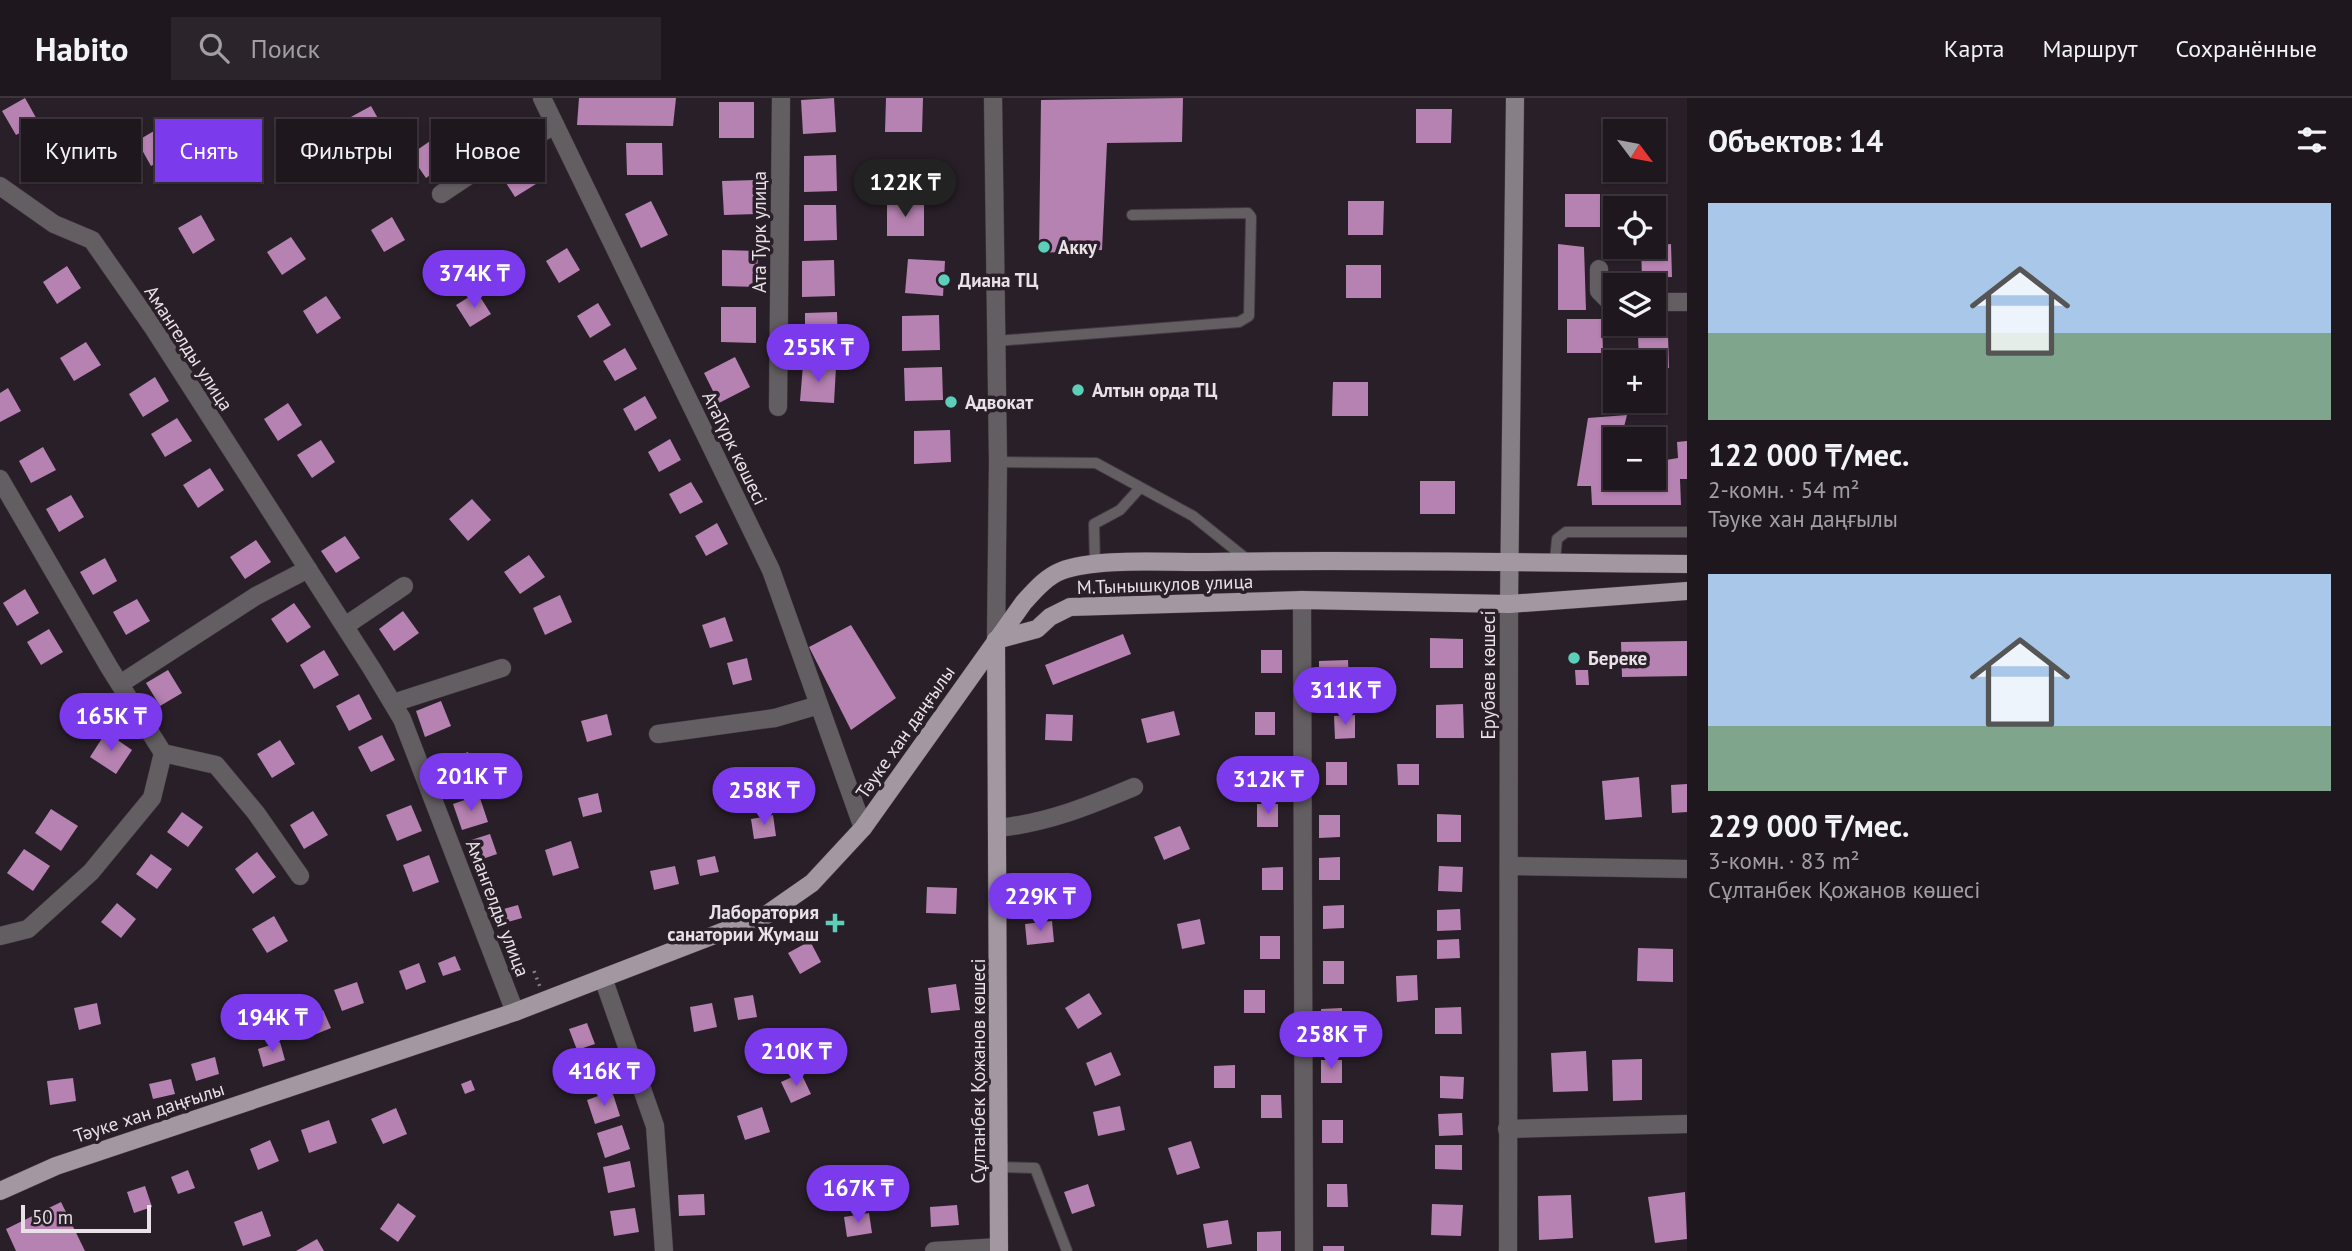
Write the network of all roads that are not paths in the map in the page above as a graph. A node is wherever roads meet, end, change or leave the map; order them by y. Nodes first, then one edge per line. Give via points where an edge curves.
1 (542, 98) edge
2 (781, 98) edge
3 (993, 98) edge
4 (1515, 98) edge
5 (555, 125) junction
6 (0, 186) edge
7 (441, 194) dead end
8 (1132, 215) dead end
9 (1599, 269) dead end
10 (1603, 295) edge
11 (1666, 302) edge
12 (1687, 302) edge
13 (996, 341) junction
14 (778, 407) dead end
15 (998, 462) junction
16 (0, 478) edge
17 (1139, 489) junction
18 (1687, 532) edge
19 (1555, 560) junction
20 (1249, 561) junction
21 (1510, 561) junction
22 (1094, 564) junction
23 (1687, 564) edge
24 (308, 569) junction
25 (404, 586) dead end
26 (1687, 591) edge
27 (1302, 600) junction
28 (1509, 604) junction
29 (345, 626) junction
30 (996, 640) junction
31 (502, 668) dead end
32 (120, 684) junction
33 (393, 703) junction
34 (819, 705) junction
35 (658, 734) dead end
36 (163, 753) junction
37 (1134, 787) dead end
38 (863, 828) junction
39 (998, 828) junction
40 (1510, 866) junction
41 (1687, 869) edge
42 (300, 876) dead end
43 (0, 936) edge
44 (603, 978) junction
45 (516, 1012) junction
46 (1687, 1124) edge
47 (1507, 1129) junction
48 (999, 1167) junction
49 (0, 1191) edge
50 (999, 1249) edge
51 (664, 1251) edge
52 (934, 1251) edge
53 (1067, 1251) edge
54 (1304, 1251) edge
55 (1508, 1251) edge

1 - 5 street, АтаТүрк көшесі
2 - 14 street, Ата Турк улица
3 - 13 street
4 - 21 main road, Ерубаев көшесі
5 - 7 street
5 - 34 street, АтаТүрк көшесі via 771,570
6 - 24 street, Амангелды улица via 54,223 92,240
8 - 13 lane via 1248,213 1249,316 1239,322
9 - 10 street
11 - 12 street
13 - 15 street
15 - 17 lane via 1096,463
15 - 30 street
16 - 32 street
17 - 20 lane via 1193,516
17 - 22 lane via 1120,510 1094,524
18 - 19 lane via 1566,533 1557,539
19 - 21 main road, М.Тынышкулов улица
19 - 23 main road, М.Тынышкулов улица
20 - 21 main road, М.Тынышкулов улица
20 - 22 main road, М.Тынышкулов улица
21 - 28 main road, Ерубаев көшесі
22 - 30 main road, М.Тынышкулов улица via 1061,571 1040,585
24 - 29 street, Амангелды улица
24 - 32 street via 256,596
25 - 29 street
26 - 28 main road, М.Тынышкулов улица
27 - 28 main road, М.Тынышкулов улица
27 - 30 main road, М.Тынышкулов улица via 1070,607 1037,629
27 - 54 street
28 - 40 street, Ерубаев көшесі
29 - 33 street, Амангелды улица
30 - 38 main road, Тәуке хан даңғылы
30 - 39 main road, Сұлтанбек Қожанов көшесі
31 - 33 street
32 - 36 street
33 - 45 street, Амангелды улица
34 - 35 street via 775,718
34 - 38 street, АтаТүрк көшесі
36 - 42 street via 216,765
36 - 43 street via 152,798 91,872 28,929
37 - 39 street via 1030,825
38 - 44 main road, Тәуке хан даңғылы via 812,883 766,915
39 - 48 main road, Сұлтанбек Қожанов көшесі
40 - 41 street
40 - 47 street, Ерубаев көшесі
44 - 45 main road, Тәуке хан даңғылы
44 - 51 street via 655,1126
45 - 49 main road, Тәуке хан даңғылы via 56,1166
46 - 47 street
47 - 55 street, Ерубаев көшесі
48 - 50 main road, Сұлтанбек Қожанов көшесі
48 - 53 lane via 1035,1168
50 - 52 street

